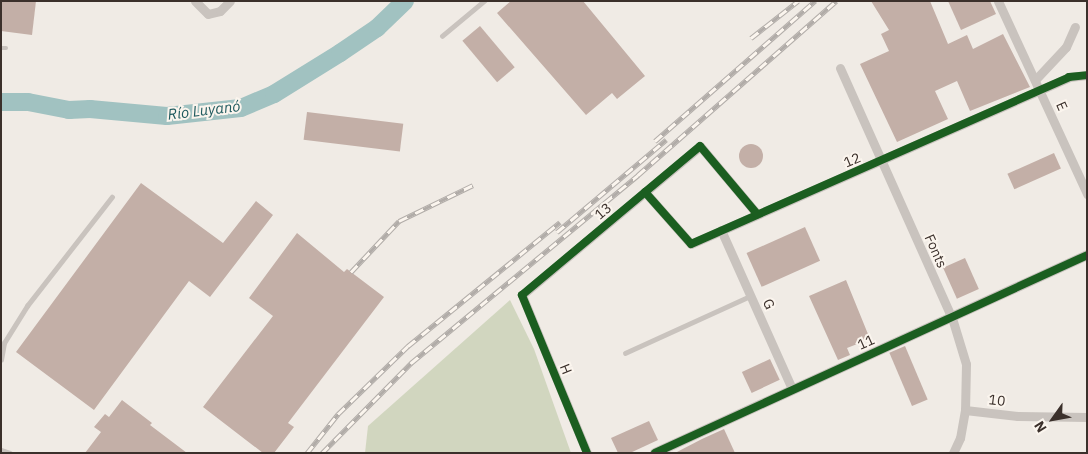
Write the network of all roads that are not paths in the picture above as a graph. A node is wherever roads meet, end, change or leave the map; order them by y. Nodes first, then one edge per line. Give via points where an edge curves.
1 (195, 1) edge
2 (230, 1) edge
3 (484, 1) edge
4 (998, 1) edge
5 (1075, 28) dead end
6 (442, 36) dead end
7 (840, 68) dead end
8 (1087, 75) edge
9 (1035, 80) junction
10 (1040, 90) junction
11 (881, 162) junction
12 (645, 192) junction
13 (1087, 194) edge
14 (112, 197) dead end
15 (757, 214) junction
16 (721, 230) junction
17 (1087, 255) edge
18 (522, 295) joint
19 (750, 296) junction
20 (952, 318) junction
21 (625, 352) dead end
22 (1, 360) edge
23 (792, 389) junction
24 (965, 410) junction
25 (1087, 417) edge
26 (1, 450) edge
27 (10, 453) edge
28 (587, 453) edge
29 (656, 453) edge
30 (952, 453) edge

1 - 2 street via 208,14 220,12
3 - 6 lane
4 - 9 street, E
5 - 9 street via 1066,47
7 - 11 street, Fonts
8 - 10 street, 12 via 1069,77
9 - 10 street, E
10 - 11 street, 12
10 - 13 street, E
11 - 15 street, 12
11 - 20 street, Fonts
12 - 15 street, 13 via 700,146
12 - 16 street, 12 via 691,244
12 - 18 street, 13
14 - 22 lane via 27,306 4,343
15 - 16 street, 12
16 - 19 street, G
17 - 20 street, 11
18 - 28 street, H
19 - 21 lane
19 - 23 street, G
20 - 23 street, 11
20 - 24 street, Fonts via 966,364
23 - 29 street, 11
24 - 25 street, 10 via 1018,416
24 - 30 street, Fonts via 960,438
26 - 27 lane

